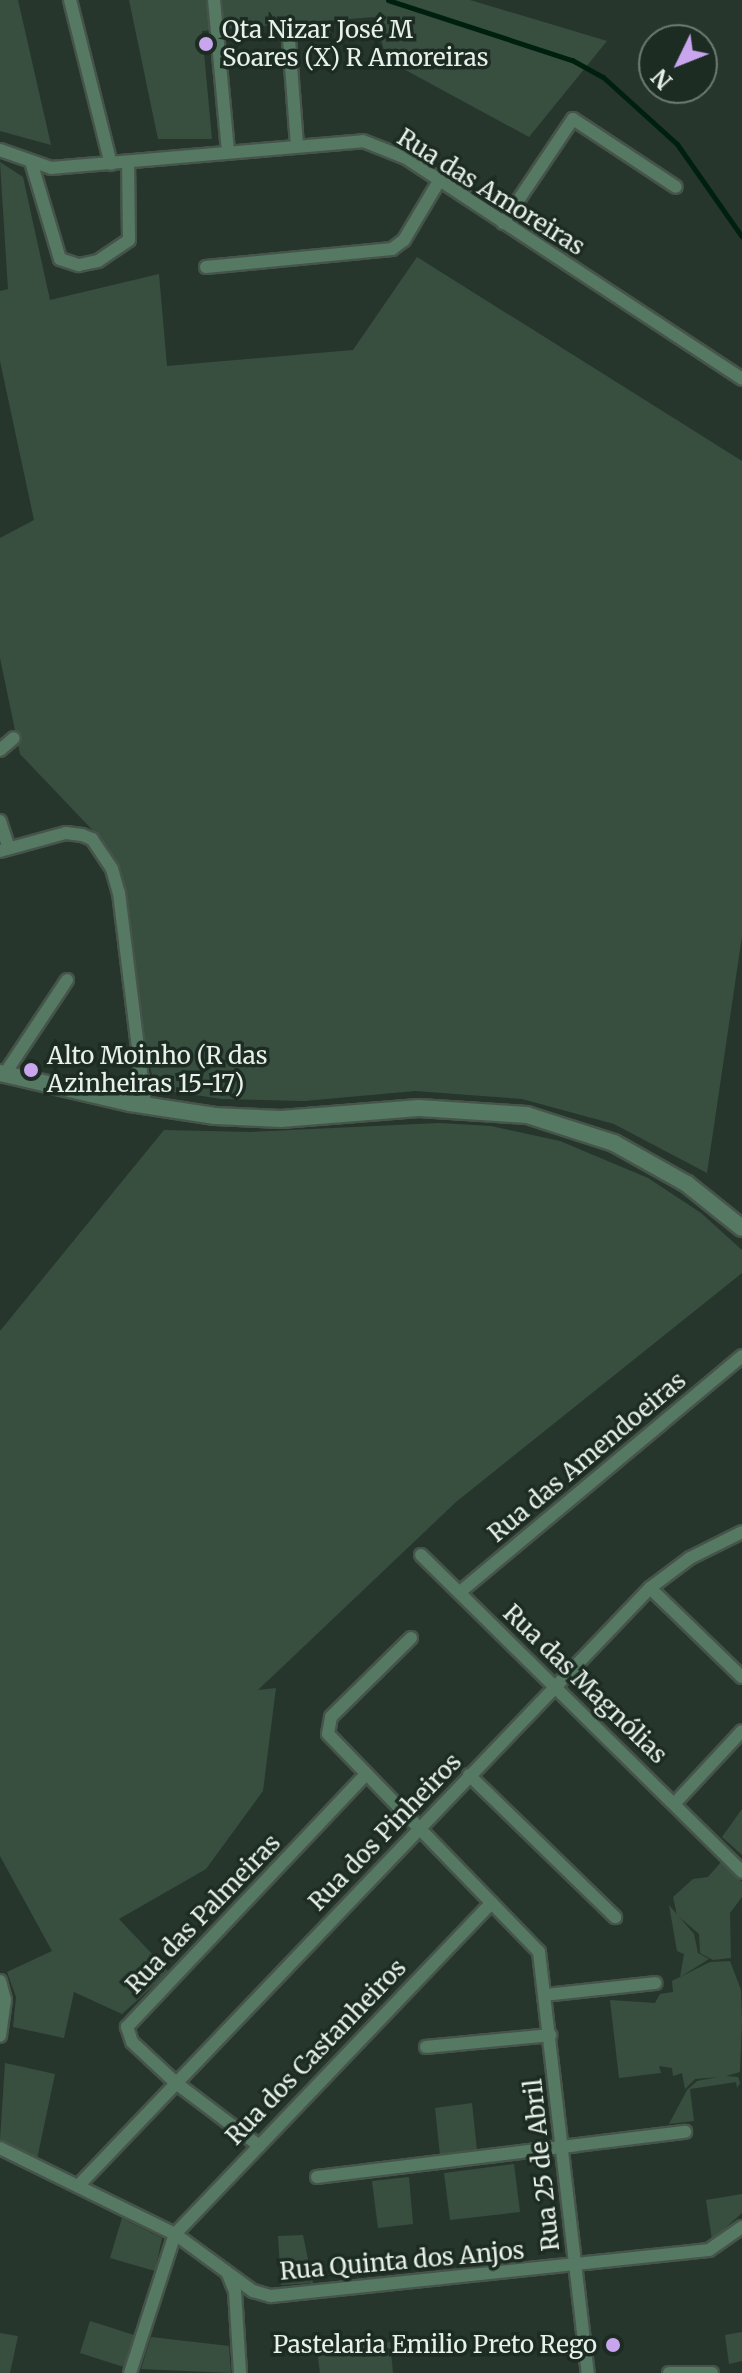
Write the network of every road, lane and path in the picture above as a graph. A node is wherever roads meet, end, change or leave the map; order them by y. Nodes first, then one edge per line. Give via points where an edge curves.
1 (70, 0) edge
2 (214, 0) edge
3 (289, 39) dead end
4 (297, 146) junction
5 (0, 150) edge
6 (228, 151) junction
7 (128, 163) junction
8 (111, 164) junction
9 (32, 165) junction
10 (439, 181) junction
11 (676, 187) dead end
12 (503, 223) junction
13 (206, 267) dead end
14 (742, 379) edge
15 (14, 738) dead end
16 (0, 750) edge
17 (0, 821) edge
18 (5, 849) edge
19 (67, 980) dead end
20 (2, 1074) edge
21 (145, 1106) junction
22 (742, 1228) edge
23 (740, 1363) edge
24 (742, 1532) edge
25 (421, 1555) dead end
26 (650, 1588) junction
27 (460, 1592) junction
28 (411, 1638) dead end
29 (742, 1659) edge
30 (729, 1664) junction
31 (742, 1677) edge
32 (557, 1684) junction
33 (742, 1731) edge
34 (469, 1775) junction
35 (364, 1776) junction
36 (675, 1803) junction
37 (417, 1830) junction
38 (742, 1872) edge
39 (491, 1903) junction
40 (615, 1917) dead end
41 (0, 1981) edge
42 (655, 1983) dead end
43 (545, 1995) junction
44 (550, 2035) junction
45 (0, 2036) edge
46 (426, 2047) dead end
47 (176, 2083) junction
48 (685, 2132) dead end
49 (258, 2145) junction
50 (0, 2148) edge
51 (563, 2150) junction
52 (317, 2177) dead end
53 (78, 2186) junction
54 (742, 2227) edge
55 (175, 2234) junction
56 (576, 2267) junction
57 (226, 2272) junction
58 (130, 2373) edge
59 (240, 2373) edge
60 (588, 2373) edge
61 (669, 2373) edge
62 (712, 2373) edge

1 - 8 street
2 - 6 street
3 - 4 street
4 - 6 street, Rua das Amoreiras
4 - 10 street, Rua das Amoreiras via 363,141 406,158
5 - 9 street, Rua das Amoreiras
6 - 7 street, Rua das Amoreiras
7 - 8 street, Rua das Amoreiras
7 - 9 street via 129,240 98,261 79,265 60,259
8 - 9 street, Rua das Amoreiras
10 - 12 street, Rua das Amoreiras
10 - 13 street via 404,240 392,249
11 - 12 street via 573,119
12 - 14 street, Rua das Amoreiras
15 - 16 street
17 - 18 street
18 - 21 street via 66,833 82,835 92,839 112,869
19 - 20 street
20 - 21 street
21 - 22 street via 281,1119 419,1108 527,1115 614,1143 687,1184
23 - 27 street, Rua das Amendoeiras
24 - 26 street, Rua dos Pinheiros via 690,1558
25 - 27 street, Rua das Magnólias
26 - 30 street
26 - 32 street, Rua dos Pinheiros
27 - 32 street, Rua das Magnólias
28 - 35 street via 329,1720 331,1741
29 - 30 street
30 - 31 street
32 - 34 street, Rua dos Pinheiros
32 - 36 street, Rua das Magnólias
33 - 36 street
34 - 37 street, Rua dos Pinheiros
34 - 40 street
35 - 37 street
35 - 47 street, Rua das Palmeiras via 129,2023 132,2042
36 - 38 street, Rua das Magnólias
37 - 39 street
37 - 47 street, Rua dos Pinheiros
39 - 43 street, Rua 25 de Abril via 539,1952
39 - 49 street, Rua dos Castanheiros
41 - 45 street via 5,2000
42 - 43 street
43 - 44 street, Rua 25 de Abril
44 - 46 street
44 - 51 street, Rua 25 de Abril
47 - 49 street
47 - 53 street, Rua dos Pinheiros
48 - 51 street
49 - 55 street, Rua dos Castanheiros
50 - 53 street, Rua Quinta dos Anjos
51 - 52 street
51 - 56 street, Rua 25 de Abril
53 - 55 street, Rua Quinta dos Anjos
54 - 56 street, Rua Quinta dos Anjos via 709,2250
55 - 57 street, Rua Quinta dos Anjos
55 - 58 street
56 - 57 street, Rua Quinta dos Anjos via 271,2296
56 - 60 street, Rua 25 de Abril
57 - 59 street via 235,2291
61 - 62 street

